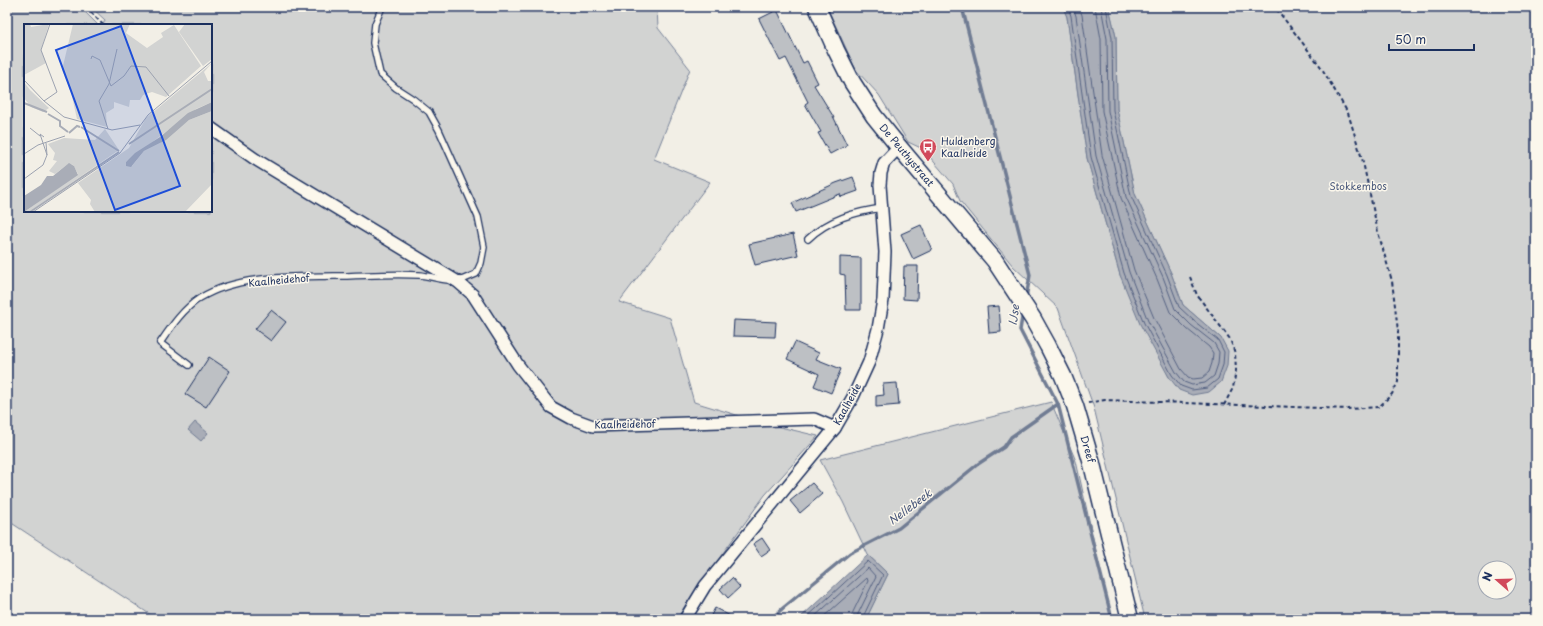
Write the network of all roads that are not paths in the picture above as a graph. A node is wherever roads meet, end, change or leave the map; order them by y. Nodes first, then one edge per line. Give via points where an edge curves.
1 (382, 7) edge
2 (817, 7) edge
3 (212, 129) edge
4 (899, 147) junction
5 (882, 208) junction
6 (808, 239) dead end
7 (458, 282) junction
8 (1015, 291) joint
9 (189, 365) dead end
10 (835, 428) junction
11 (685, 619) edge
12 (1130, 619) edge

1 - 7 lane via 374,24 373,43 380,74 429,112 478,217 484,247 481,263 476,274
2 - 4 main road, De Peuthystraat via 852,82 874,116
3 - 7 street, Kaalheidehof via 255,159
4 - 5 street, Kaalheide via 884,163 881,173
4 - 8 main road, De Peuthystraat via 995,261
5 - 6 lane via 859,212 833,221 817,230
5 - 10 street, Kaalheide via 885,252 883,300 878,329 869,362
7 - 9 lane, Kaalheidehof via 419,275 293,277 252,281 219,289 199,299 183,312 160,343
7 - 10 street, Kaalheidehof via 473,295 518,365 551,408 570,418 593,426 814,419
8 - 12 main road, Dreef via 1063,376 1075,406
10 - 11 street, Kaalheide via 705,586

